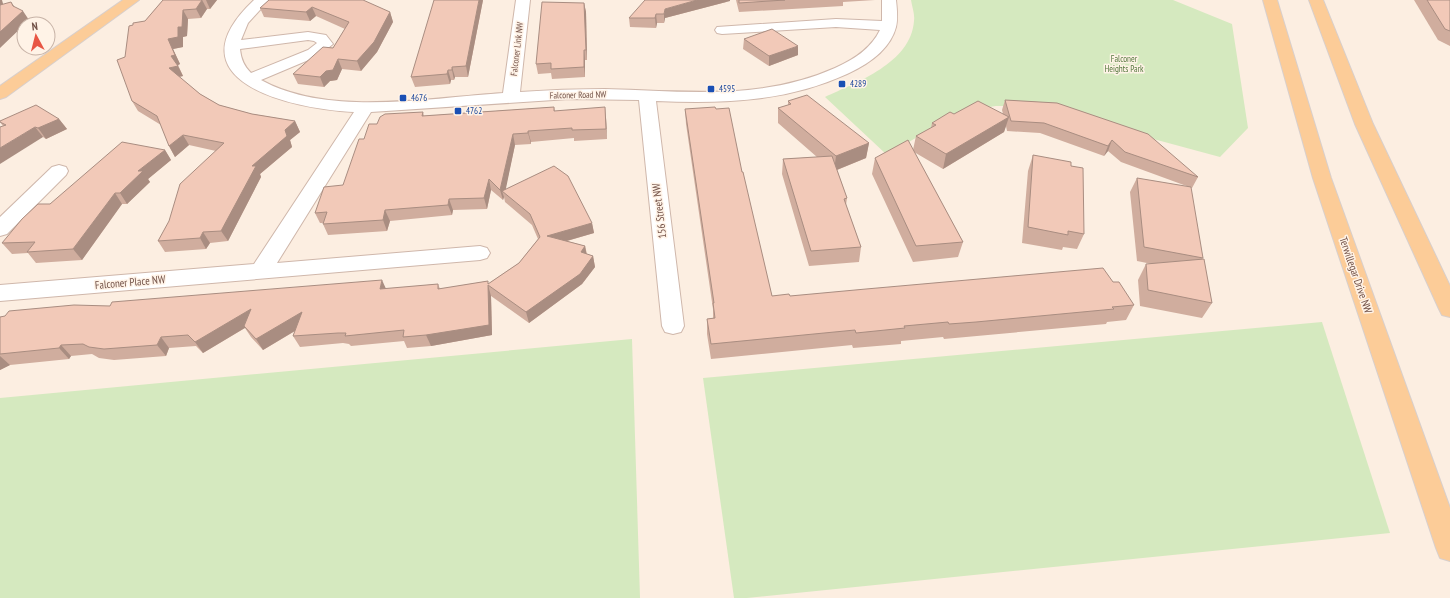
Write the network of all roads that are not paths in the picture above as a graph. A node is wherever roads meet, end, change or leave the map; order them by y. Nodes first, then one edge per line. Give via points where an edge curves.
1 (132, 0) edge
2 (262, 0) edge
3 (523, 0) edge
4 (889, 0) edge
5 (1270, 0) edge
6 (1316, 0) edge
7 (889, 26) junction
8 (722, 30) dead end
9 (232, 46) junction
10 (249, 80) junction
11 (0, 94) edge
12 (647, 95) junction
13 (511, 98) junction
14 (365, 108) junction
15 (59, 171) dead end
16 (0, 229) edge
17 (480, 253) dead end
18 (261, 271) junction
19 (0, 292) edge
20 (1450, 309) edge
21 (673, 326) dead end
22 (1450, 548) edge

1 - 11 main road
2 - 9 street via 238,26
3 - 13 street, Falconer Link NW
4 - 7 street, Falconer Road NW
5 - 22 main road, Terwillegar Drive NW via 1322,178
6 - 20 main road via 1364,124
7 - 8 street via 836,23
7 - 12 street, Falconer Road NW via 872,52 859,62 820,81 794,89 731,97
9 - 10 street, Falconer Road NW via 236,63
9 - 10 street via 308,36 321,37 324,40 325,44 313,53
10 - 14 street, Falconer Road NW via 272,92 296,100
12 - 13 street, Falconer Road NW via 599,93
12 - 21 street, 156 Street NW
13 - 14 street, Falconer Road NW
14 - 18 street
15 - 16 street
17 - 18 street, Falconer Place NW
18 - 19 street, Falconer Place NW

